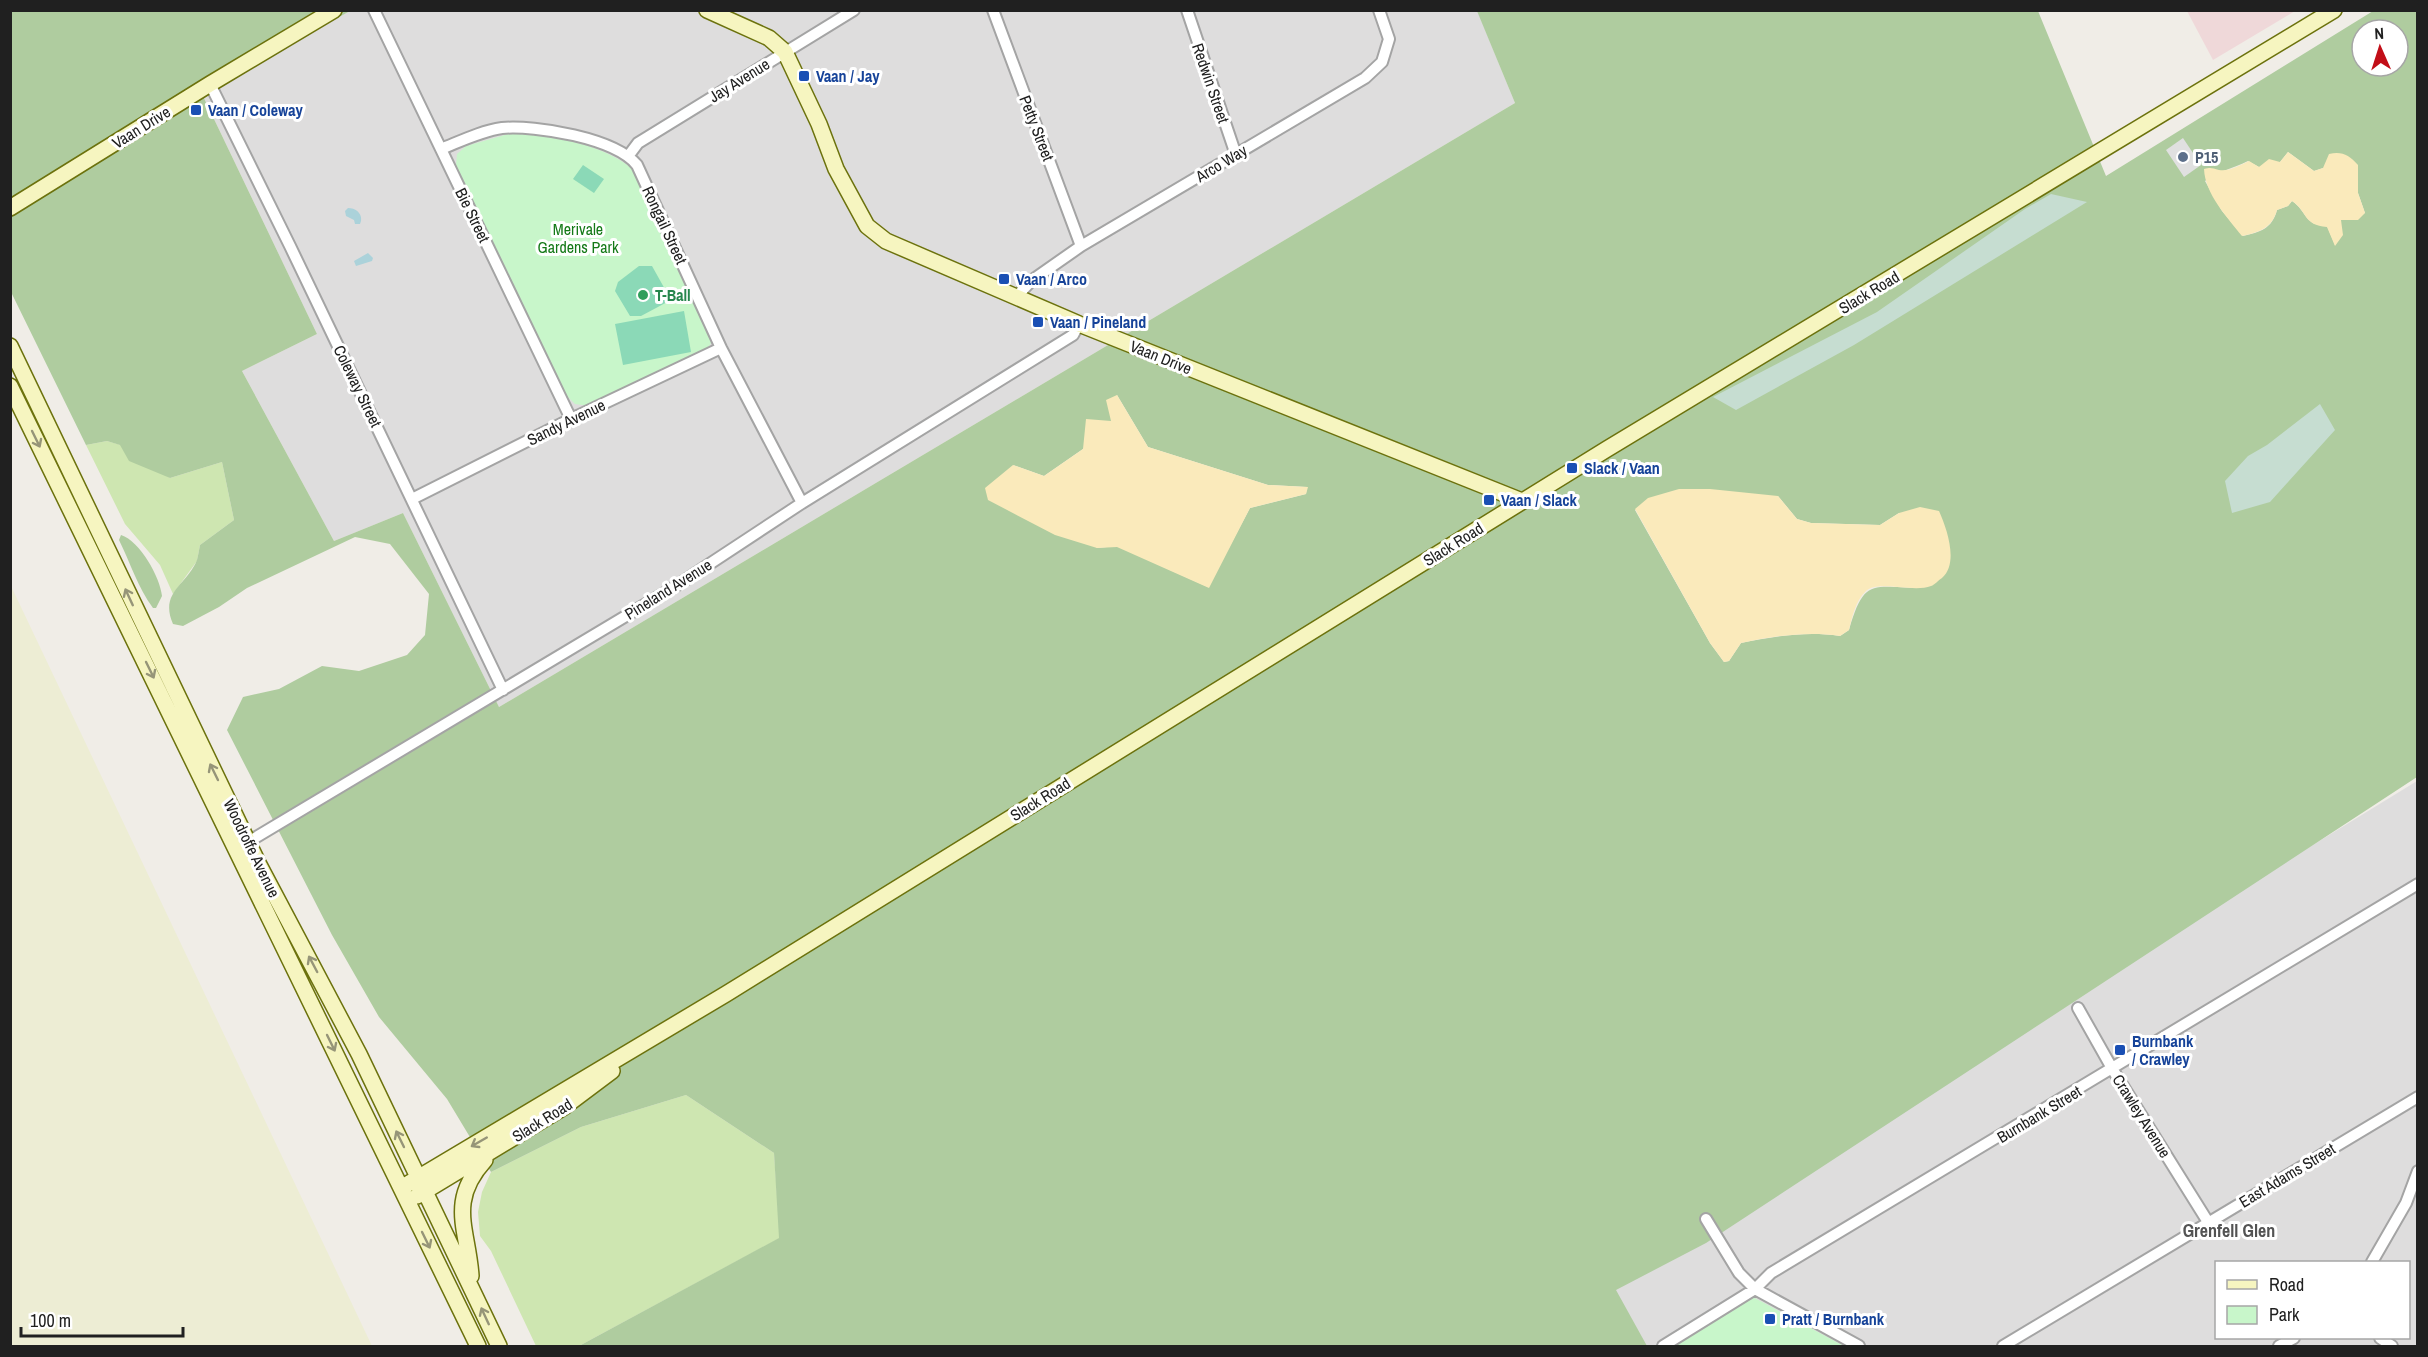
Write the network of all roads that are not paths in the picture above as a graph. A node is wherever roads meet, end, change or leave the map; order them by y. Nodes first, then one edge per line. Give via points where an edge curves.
1 (334, 10) edge
2 (374, 10) edge
3 (707, 10) edge
4 (854, 10) edge
5 (993, 10) edge
6 (1187, 10) edge
7 (1378, 10) edge
8 (2334, 10) edge
9 (785, 52) junction
10 (210, 84) junction
11 (441, 149) junction
12 (629, 155) junction
13 (1236, 155) junction
14 (10, 208) edge
15 (1081, 246) junction
16 (1017, 296) junction
17 (1079, 324) junction
18 (10, 346) edge
19 (721, 348) junction
20 (10, 386) edge
21 (571, 419) junction
22 (412, 498) junction
23 (1522, 501) junction
24 (802, 503) junction
25 (503, 690) junction
26 (248, 842) junction
27 (2418, 884) edge
28 (2078, 1008) dead end
29 (669, 1027) junction
30 (2113, 1070) junction
31 (2418, 1097) edge
32 (495, 1149) junction
33 (2418, 1172) edge
34 (422, 1184) junction
35 (404, 1195) junction
36 (1706, 1220) dead end
37 (2208, 1222) junction
38 (2373, 1261) edge
39 (470, 1285) junction
40 (1755, 1289) junction
41 (2292, 1339) edge
42 (478, 1347) edge
43 (499, 1347) edge
44 (1663, 1347) edge
45 (1859, 1347) edge
46 (2002, 1347) edge
47 (2279, 1347) edge

1 - 10 street, Vaan Drive
2 - 11 street, Bie Street
3 - 9 street, Vaan Drive via 769,38
4 - 9 street, Jay Avenue
5 - 15 street, Petty Street
6 - 13 street, Redwin Street
7 - 13 street, Arco Way via 1389,39 1382,62 1365,78
8 - 23 street, Slack Road
9 - 12 street, Jay Avenue via 638,143
9 - 16 street, Vaan Drive via 836,169 867,226 886,241
10 - 14 street, Vaan Drive
10 - 22 street, Coleway Street
11 - 12 street via 472,136 519,128 596,142
11 - 21 street, Bie Street
12 - 19 street, Rongail Street
13 - 15 street, Arco Way
15 - 16 street, Arco Way via 1031,281
16 - 17 street, Vaan Drive
17 - 23 street, Vaan Drive
17 - 24 street, Pineland Avenue via 1073,335
26 -> 18 street, Woodroffe Avenue
19 - 21 street, Sandy Avenue
19 - 24 street, Rongail Street
20 -> 35 street, Woodroffe Avenue
21 - 22 street, Sandy Avenue
22 - 25 street, Coleway Street
23 - 29 street, Slack Road
24 - 25 street, Pineland Avenue via 676,586
25 - 26 street, Pineland Avenue
34 -> 26 street, Woodroffe Avenue via 346,1028
27 - 30 street, Burnbank Street
28 - 30 street, Crawley Avenue
29 - 32 street, Slack Road via 564,1107
29 -> 34 street, Slack Road
30 - 37 street, Crawley Avenue
30 - 40 street, Burnbank Street via 1771,1273
31 - 37 street, East Adams Street
32 - 34 street, Slack Road
32 - 39 street via 469,1182 462,1205
33 - 38 street via 2406,1203
34 - 35 street, Slack Road
34 - 39 street, Woodroffe Avenue
35 -> 42 street, Woodroffe Avenue
36 - 40 street via 1739,1273
37 - 46 street, East Adams Street
43 -> 39 street, Woodroffe Avenue
40 - 44 street, Burnbank Street
40 - 45 street
41 - 47 street

